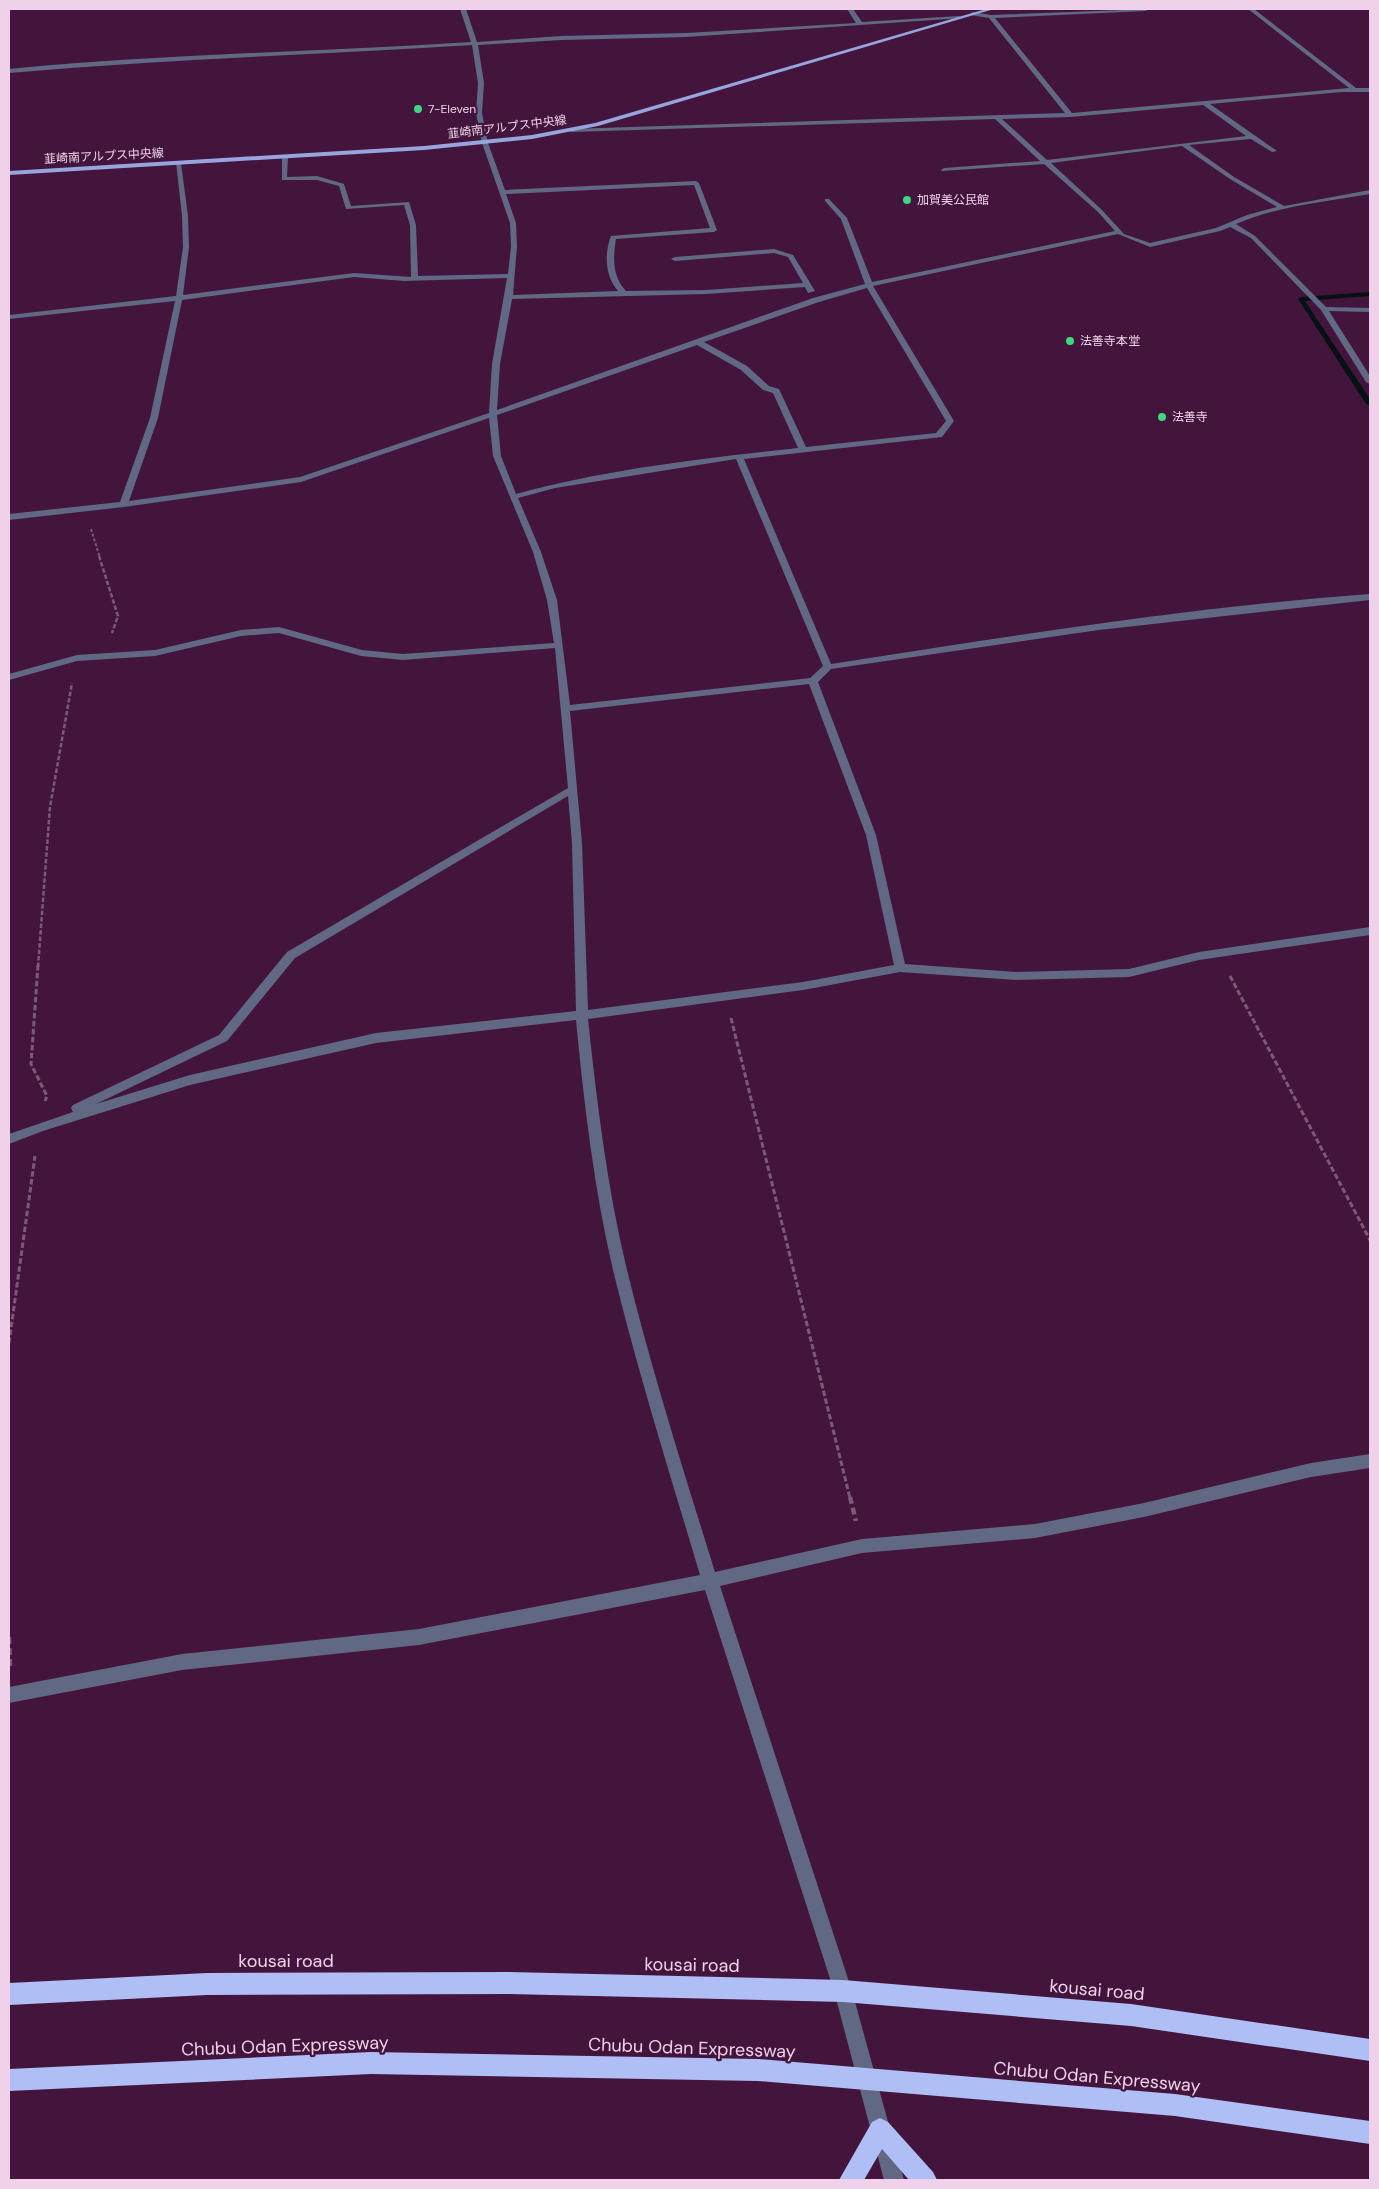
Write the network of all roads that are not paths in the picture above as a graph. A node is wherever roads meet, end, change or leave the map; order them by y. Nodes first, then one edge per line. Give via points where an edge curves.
1 (463, 9) edge
2 (850, 9) edge
3 (988, 9) edge
4 (1146, 9) edge
5 (1251, 9) edge
6 (972, 14) junction
7 (991, 17) junction
8 (959, 18) junction
9 (860, 24) junction
10 (475, 44) junction
11 (9, 71) edge
12 (1370, 90) edge
13 (1356, 91) junction
14 (1205, 103) junction
15 (1070, 115) junction
16 (997, 118) junction
17 (570, 130) junction
18 (1251, 137) junction
19 (485, 143) junction
20 (1184, 144) junction
21 (1274, 151) dead end
22 (286, 157) junction
23 (1047, 162) junction
24 (178, 163) junction
25 (944, 170) dead end
26 (9, 173) edge
27 (502, 192) junction
28 (1370, 192) edge
29 (827, 200) dead end
30 (1283, 208) junction
31 (1230, 224) junction
32 (1119, 232) junction
33 (675, 259) dead end
34 (511, 276) junction
35 (415, 278) junction
36 (808, 285) junction
37 (869, 285) junction
38 (624, 293) junction
39 (179, 298) junction
40 (509, 298) junction
41 (816, 300) junction
42 (1321, 306) junction
43 (1370, 310) edge
44 (9, 317) edge
45 (698, 342) junction
46 (1370, 382) edge
47 (493, 414) junction
48 (803, 450) junction
49 (738, 457) junction
50 (513, 497) junction
51 (124, 504) junction
52 (9, 517) edge
53 (1370, 597) edge
54 (559, 645) junction
55 (828, 667) junction
56 (9, 676) edge
57 (813, 681) junction
58 (566, 708) junction
59 (573, 789) junction
60 (1370, 931) edge
61 (900, 968) junction
62 (582, 1015) junction
63 (39, 1127) junction
64 (9, 1139) edge
65 (1370, 1461) edge
66 (710, 1581) junction
67 (9, 1695) edge
68 (843, 1991) junction
69 (9, 1994) edge
70 (1370, 2050) edge
71 (9, 2080) edge
72 (880, 2130) junction
73 (1370, 2133) edge
74 (851, 2180) edge
75 (894, 2180) edge
76 (925, 2180) edge

1 - 10 street
2 - 9 street
3 - 6 main road, 韮崎南アルプス中央線
4 - 7 street
5 - 13 street
6 - 7 street
6 - 8 main road, 韮崎南アルプス中央線
7 - 15 street
8 - 9 street
8 - 17 main road, 韮崎南アルプス中央線
9 - 10 street
10 - 11 street via 119,61
10 - 19 street
12 - 13 street
13 - 14 street
14 - 15 street
14 - 18 street
15 - 16 street
16 - 17 street
16 - 23 street
17 - 19 main road, 韮崎南アルプス中央線
18 - 20 street
18 - 21 street
19 - 22 main road, 韮崎南アルプス中央線
19 - 27 street
20 - 23 street
20 - 30 street
22 - 24 main road, 韮崎南アルプス中央線
22 - 35 street via 284,179 317,178 342,185 348,208 407,203 414,225
23 - 25 street
23 - 32 street
24 - 26 main road, 韮崎南アルプス中央線
24 - 39 street via 186,247
27 - 34 street via 514,222
27 - 38 street via 696,184 714,230 613,237 609,262 617,286
28 - 30 street
29 - 37 street via 844,218
30 - 31 street
31 - 32 street via 1218,230 1150,245 1130,240
31 - 42 street via 1253,237
32 - 37 street
33 - 36 street via 774,251 791,256
34 - 35 street
34 - 40 street
35 - 39 street via 354,275
36 - 38 street via 706,292
36 - 41 street
37 - 41 street
37 - 48 street via 950,421 939,435
38 - 40 street
39 - 44 street
39 - 51 street via 154,418
40 - 47 street via 496,364
41 - 45 street
42 - 43 street
42 - 46 street
45 - 47 street
45 - 48 street via 744,368 766,388 776,391
47 - 50 street via 497,456
47 - 51 street via 302,478
48 - 49 street
49 - 50 street via 554,486
49 - 55 street
50 - 54 street via 537,552 552,600
51 - 52 street
53 - 55 street via 1042,634
54 - 56 street via 403,657 361,653 278,630 241,633 154,653 77,658
54 - 58 street
55 - 57 street
57 - 58 street
57 - 61 street via 871,835
58 - 59 street
59 - 62 street
59 - 63 street via 291,955 223,1038
60 - 61 street via 1218,953 1119,973 1016,976
61 - 62 street via 803,986
62 - 63 street via 376,1038 190,1080
62 - 66 street via 592,1120 620,1269 661,1421
63 - 64 street
65 - 66 street via 1311,1470 1144,1510 1035,1531 862,1546
66 - 67 street via 419,1637 182,1662
66 - 68 street
68 - 69 highway, kousai road via 509,1983 207,1984
68 - 70 highway, kousai road via 1132,2015
68 - 72 street
71 - 73 highway, Chubu Odan Expressway via 371,2064 758,2070 1175,2105
72 - 74 highway
72 - 75 street
72 - 76 highway

